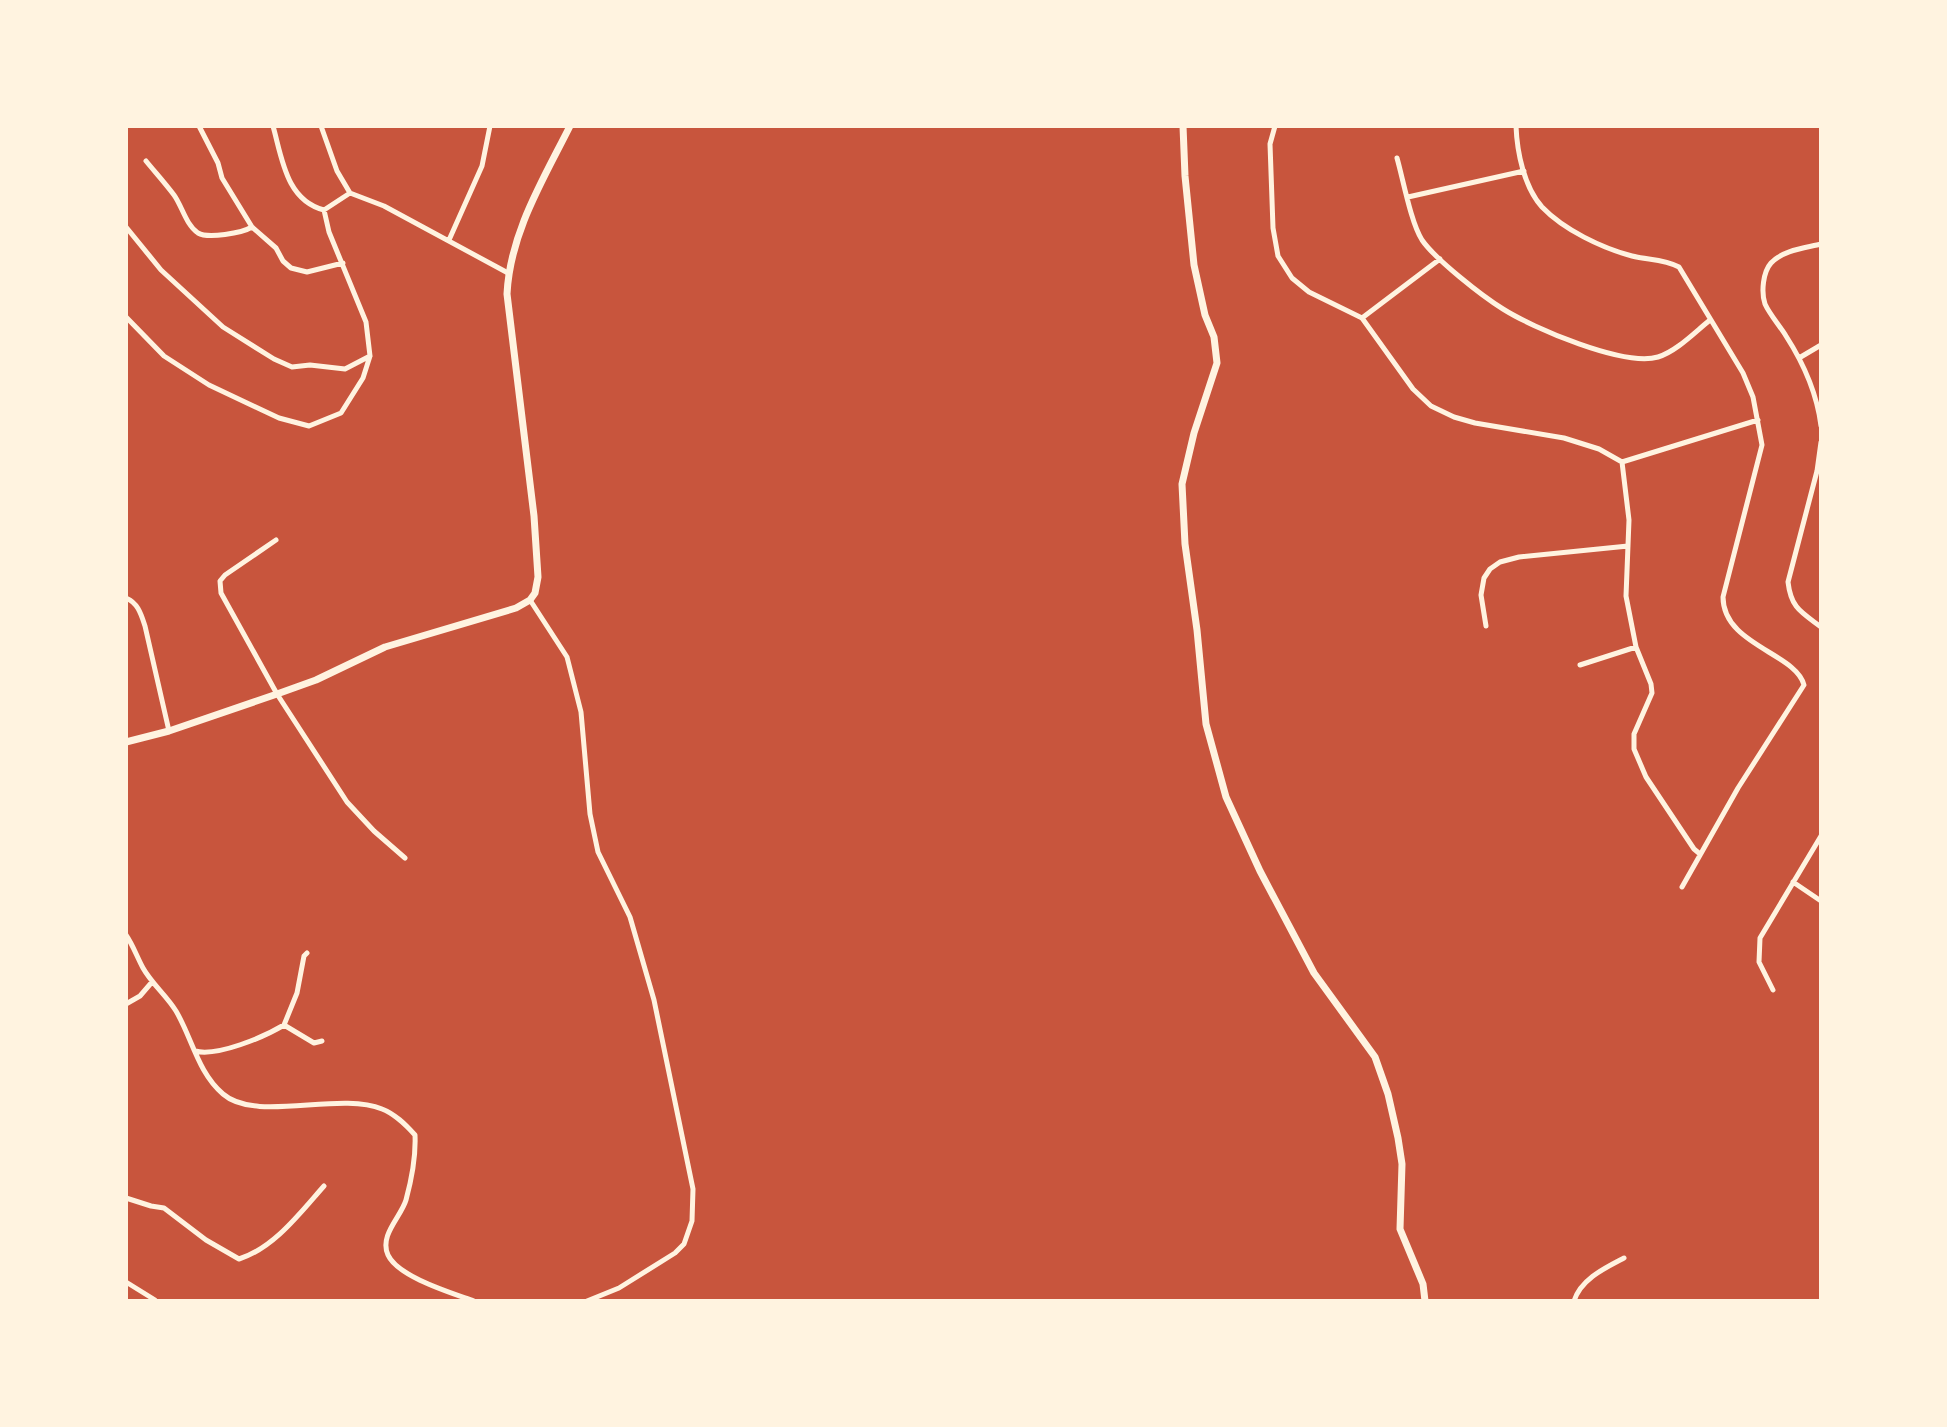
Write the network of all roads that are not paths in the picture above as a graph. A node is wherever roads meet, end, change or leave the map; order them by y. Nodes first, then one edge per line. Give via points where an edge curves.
1 (200, 126) edge
2 (273, 126) edge
3 (321, 126) edge
4 (490, 126) edge
5 (570, 126) edge
6 (1183, 126) edge
7 (1275, 126) edge
8 (1516, 126) edge
9 (1397, 158) dead end
10 (145, 161) dead end
11 (1524, 171) junction
12 (350, 193) junction
13 (1408, 197) junction
14 (324, 210) junction
15 (126, 227) edge
16 (252, 227) junction
17 (449, 240) junction
18 (1821, 244) edge
19 (1440, 259) junction
20 (343, 263) junction
21 (508, 273) junction
22 (126, 317) edge
23 (1362, 318) junction
24 (1710, 320) junction
25 (1821, 345) edge
26 (370, 356) junction
27 (1800, 358) junction
28 (1758, 420) junction
29 (1821, 426) edge
30 (1821, 442) edge
31 (1622, 462) junction
32 (276, 540) dead end
33 (1628, 546) junction
34 (126, 598) edge
35 (530, 600) junction
36 (1486, 626) dead end
37 (1821, 627) edge
38 (1636, 647) junction
39 (1580, 665) dead end
40 (277, 694) junction
41 (169, 731) junction
42 (126, 742) edge
43 (1821, 836) edge
44 (1700, 854) junction
45 (405, 858) dead end
46 (1793, 882) junction
47 (1682, 887) dead end
48 (1821, 901) edge
49 (126, 935) edge
50 (307, 953) dead end
51 (152, 982) junction
52 (1773, 990) dead end
53 (126, 1004) edge
54 (284, 1026) junction
55 (322, 1041) dead end
56 (195, 1051) junction
57 (324, 1186) dead end
58 (126, 1198) edge
59 (1625, 1258) dead end
60 (126, 1282) edge
61 (155, 1300) edge
62 (474, 1301) edge
63 (587, 1301) edge
64 (1425, 1301) edge
65 (1574, 1301) edge

1 - 16 street via 222,178
2 - 14 street via 281,163 293,189 313,207
3 - 12 street via 337,172
4 - 17 street via 482,166
5 - 21 street via 528,210
6 - 64 street via 1194,265 1217,363 1182,484 1206,724 1226,797 1260,871 1314,973 1375,1057 1388,1094 1402,1164 1400,1229 1423,1284
7 - 23 street via 1270,144 1278,256 1308,292
8 - 11 street
9 - 13 street
10 - 16 street via 197,233 213,235
11 - 13 street
11 - 24 street via 1541,205 1555,219 1592,241 1679,267
12 - 14 street
12 - 17 street
13 - 19 street via 1421,238
14 - 20 street
15 - 26 street via 161,270 223,327 274,359 292,367 345,369
16 - 20 street via 291,268 307,272
17 - 21 street
18 - 27 street via 1778,257 1765,274 1765,304
19 - 23 street
19 - 24 street via 1502,309 1539,328 1614,355 1656,358
20 - 26 street via 366,322
21 - 35 street via 534,516 538,577
22 - 26 street via 164,356 209,385 279,418 309,426 341,413 363,378
23 - 31 street via 1413,389 1431,406 1475,423 1564,438
24 - 28 street via 1743,373
25 - 27 street
27 - 29 street
28 - 31 street
28 - 44 street via 1762,445 1723,610 1748,638 1797,673 1804,685
30 - 37 street via 1788,582 1797,609
31 - 33 street
32 - 40 street via 225,575 219,585
33 - 36 street via 1500,562 1484,578 1481,595
33 - 38 street via 1626,596
34 - 41 street via 140,611 145,626
35 - 40 street via 385,647
35 - 63 street via 567,657 582,712 590,814 598,852 631,917 654,1000 693,1189 692,1221 684,1244 619,1288
38 - 39 street
38 - 44 street via 1652,693 1634,734 1634,749 1646,777
40 - 41 street
40 - 45 street via 346,802
41 - 42 street
43 - 46 street
44 - 47 street
46 - 48 street
46 - 52 street via 1759,938 1759,962
49 - 51 street
50 - 54 street
51 - 53 street
51 - 56 street via 175,1009
54 - 55 street via 314,1043
54 - 56 street via 219,1050
56 - 62 street via 223,1095 236,1102 264,1106 355,1104 379,1107 398,1118 415,1135 416,1150 405,1204 386,1243 388,1255 397,1266 428,1284
57 - 58 street via 267,1244 239,1259 164,1208
59 - 65 street via 1587,1280
60 - 61 street

